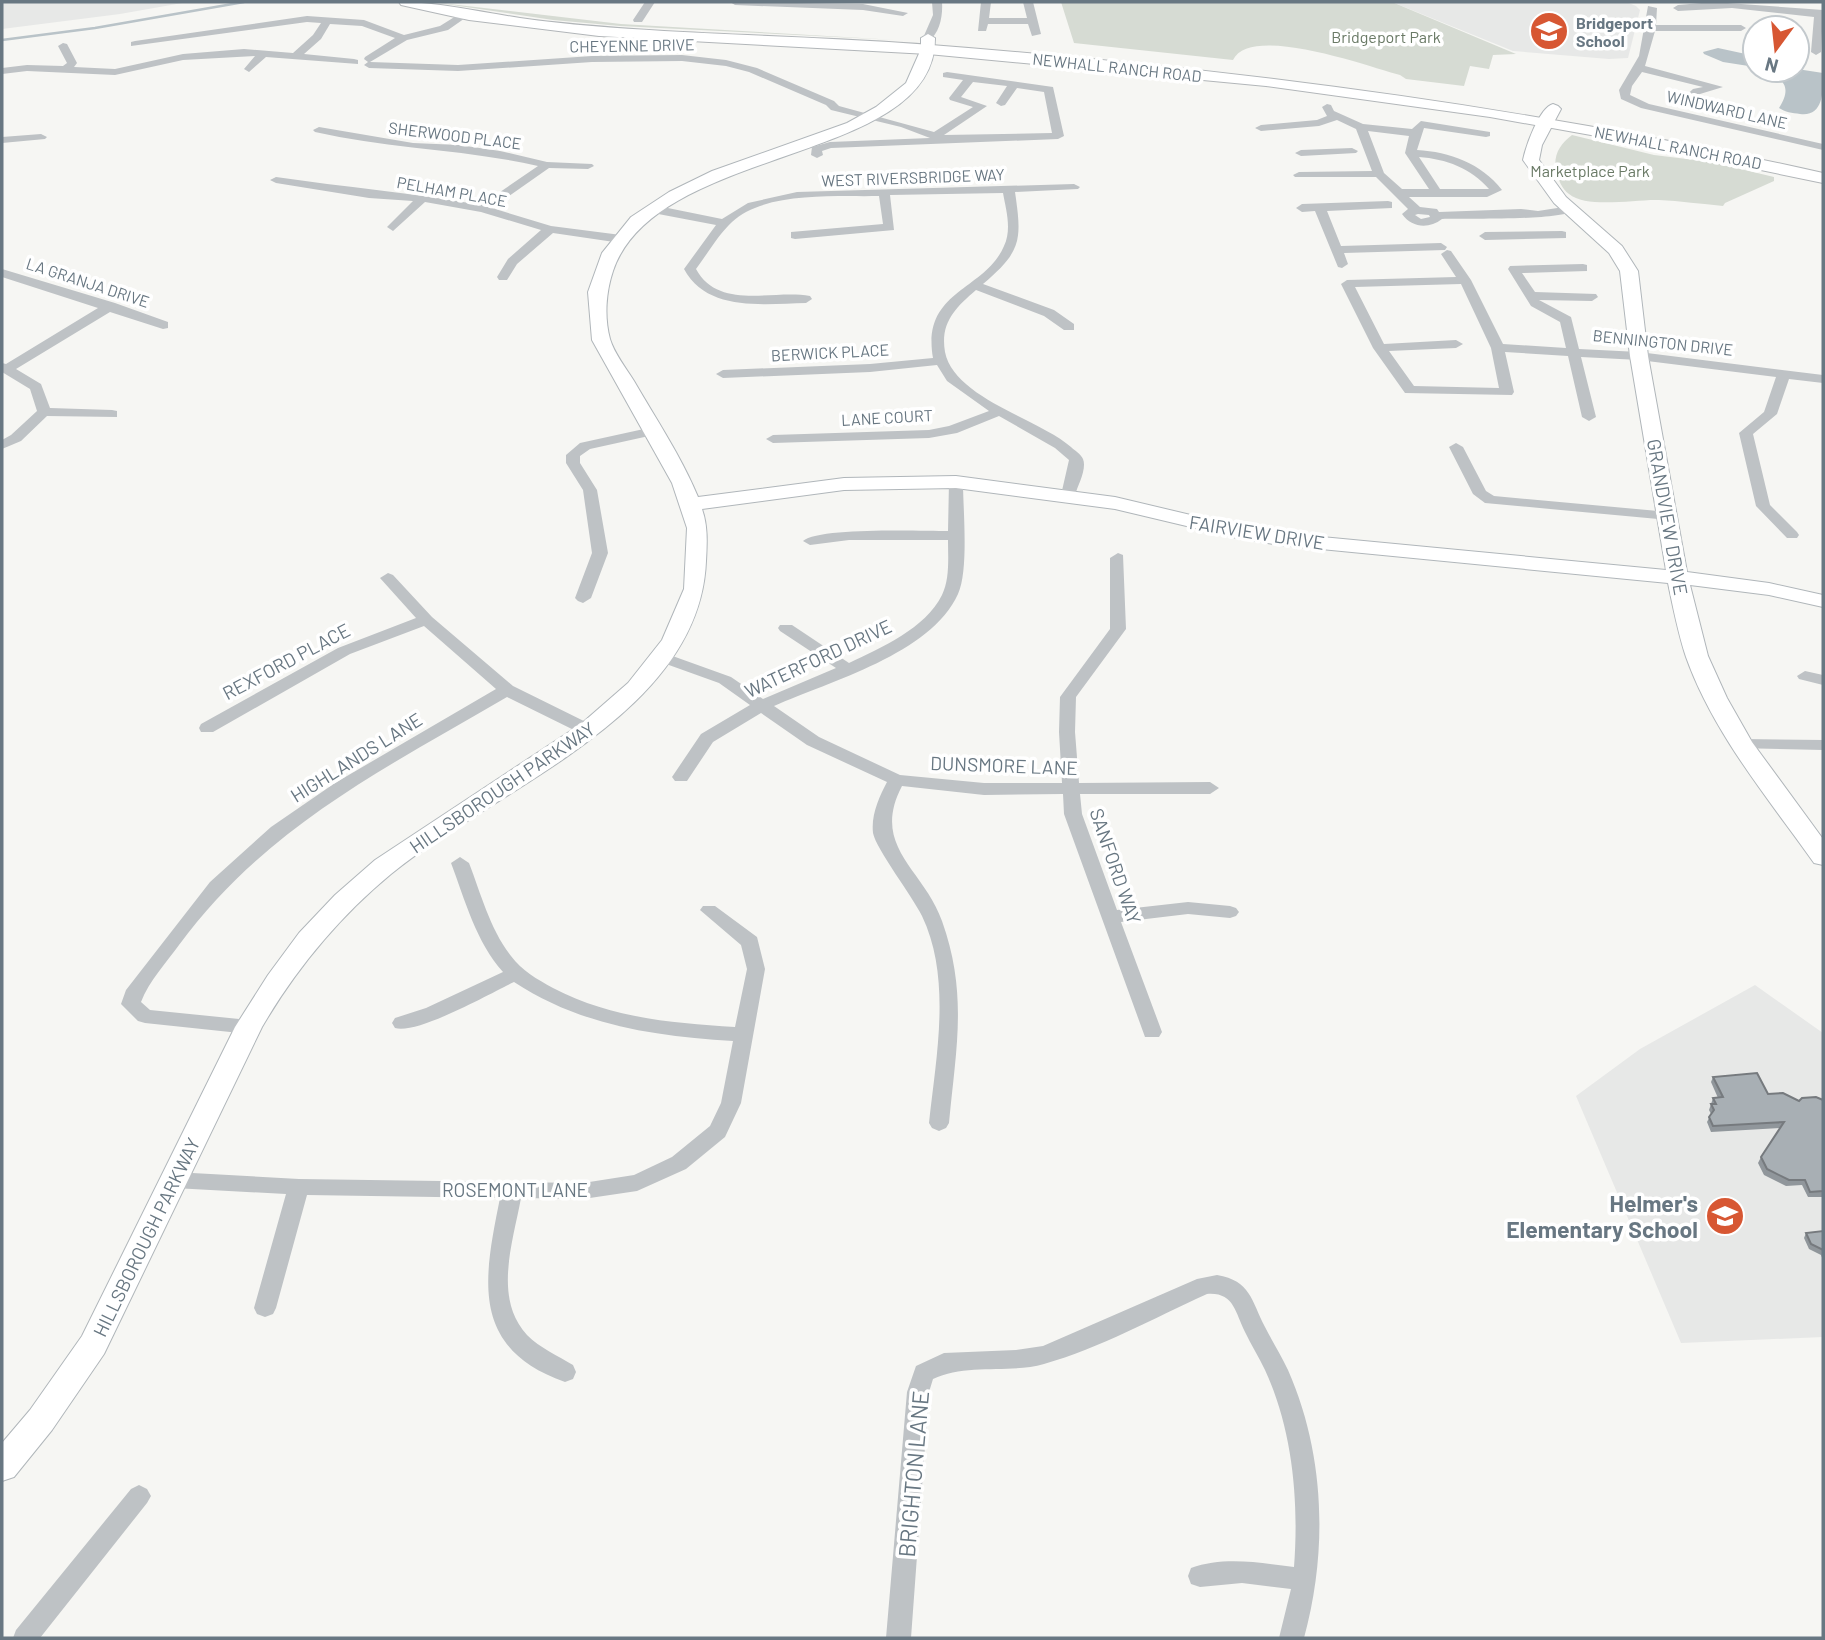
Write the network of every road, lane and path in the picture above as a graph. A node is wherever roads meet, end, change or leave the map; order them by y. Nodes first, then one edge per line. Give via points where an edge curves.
1 (406, 2) edge
2 (479, 2) edge
3 (650, 2) edge
4 (735, 2) edge
5 (750, 2) edge
6 (937, 2) edge
7 (986, 2) edge
8 (1028, 2) edge
9 (1691, 2) edge
10 (1727, 2) edge
11 (809, 4) edge
12 (866, 4) edge
13 (1660, 8) edge
14 (903, 13) dead end
15 (1821, 13) edge
16 (464, 14) junction
17 (228, 16) dead end
18 (328, 19) junction
19 (638, 20) junction
20 (1032, 21) junction
21 (1741, 27) dead end
22 (1649, 28) junction
23 (235, 31) junction
24 (1036, 34) dead end
25 (201, 35) junction
26 (126, 36) dead end
27 (403, 38) junction
28 (135, 44) junction
29 (924, 45) junction
30 (63, 46) dead end
31 (208, 47) dead end
32 (265, 52) junction
33 (1816, 52) dead end
34 (297, 55) junction
35 (325, 58) junction
36 (371, 62) junction
37 (150, 64) junction
38 (1640, 68) junction
39 (249, 69) dead end
40 (309, 70) dead end
41 (2, 71) edge
42 (64, 71) junction
43 (115, 72) junction
44 (947, 75) dead end
45 (971, 78) junction
46 (94, 83) dead end
47 (1014, 84) junction
48 (1001, 103) dead end
49 (1683, 104) dead end
50 (1327, 107) dead end
51 (873, 116) junction
52 (1558, 116) junction
53 (1336, 117) junction
54 (1261, 128) dead end
55 (1361, 128) junction
56 (319, 130) dead end
57 (1415, 133) junction
58 (1486, 134) dead end
59 (41, 137) dead end
60 (942, 137) junction
61 (2, 140) edge
62 (1823, 147) edge
63 (1352, 151) dead end
64 (1301, 153) dead end
65 (1326, 153) junction
66 (1411, 153) junction
67 (817, 155) dead end
68 (1823, 164) edge
69 (547, 165) junction
70 (588, 166) dead end
71 (1379, 174) junction
72 (1299, 175) dead end
73 (1338, 175) junction
74 (1823, 178) edge
75 (276, 180) dead end
76 (1074, 187) dead end
77 (1009, 190) junction
78 (884, 192) junction
79 (1436, 192) junction
80 (1401, 193) junction
81 (422, 198) junction
82 (1388, 205) dead end
83 (1302, 208) dead end
84 (1320, 208) junction
85 (482, 209) junction
86 (653, 209) junction
87 (1570, 209) junction
88 (1416, 210) junction
89 (1437, 216) junction
90 (1475, 216) junction
91 (725, 223) junction
92 (1425, 223) junction
93 (393, 227) dead end
94 (550, 229) junction
95 (795, 235) dead end
96 (1562, 235) dead end
97 (1485, 236) junction
98 (621, 239) junction
99 (1490, 248) dead end
100 (1336, 250) junction
101 (1444, 250) junction
102 (1342, 264) dead end
103 (1583, 268) dead end
104 (2, 273) edge
105 (503, 278) dead end
106 (1465, 280) junction
107 (974, 284) junction
108 (1530, 296) junction
109 (1592, 297) dead end
110 (806, 299) dead end
111 (111, 306) junction
112 (163, 325) dead end
113 (1069, 327) dead end
114 (1456, 344) dead end
115 (1380, 348) junction
116 (1498, 348) junction
117 (1572, 350) junction
118 (1640, 356) junction
119 (939, 361) junction
120 (4, 368) edge
121 (723, 374) dead end
122 (1784, 374) junction
123 (1823, 379) edge
124 (1000, 411) junction
125 (44, 412) junction
126 (112, 414) dead end
127 (1589, 417) dead end
128 (653, 431) junction
129 (773, 439) dead end
130 (2, 446) edge
131 (1456, 447) dead end
132 (956, 482) junction
133 (1068, 495) junction
134 (691, 504) junction
135 (1669, 516) junction
136 (954, 535) junction
137 (1792, 535) dead end
138 (810, 541) dead end
139 (1118, 558) dead end
140 (1678, 577) junction
141 (388, 578) dead end
142 (583, 598) dead end
143 (1823, 601) edge
144 (426, 620) junction
145 (786, 628) dead end
146 (661, 657) junction
147 (846, 668) junction
148 (1805, 676) dead end
149 (1823, 680) edge
150 (507, 690) junction
151 (764, 704) junction
152 (207, 728) dead end
153 (590, 731) junction
154 (1742, 744) junction
155 (1823, 745) edge
156 (681, 777) dead end
157 (897, 780) junction
158 (1210, 788) dead end
159 (1072, 789) junction
160 (1823, 857) edge
161 (460, 863) dead end
162 (709, 910) dead end
163 (1230, 912) dead end
164 (1110, 917) junction
165 (515, 974) junction
166 (402, 1023) dead end
167 (249, 1027) junction
168 (1152, 1032) dead end
169 (745, 1035) junction
170 (939, 1123) dead end
171 (174, 1180) junction
172 (299, 1187) junction
173 (512, 1191) junction
174 (265, 1308) dead end
175 (565, 1372) dead end
176 (2, 1467) edge
177 (139, 1496) dead end
178 (1200, 1576) dead end
179 (1305, 1580) junction
180 (25, 1638) edge
181 (898, 1638) edge
182 (1292, 1638) edge

1 - 16 main road, NEWHALL RANCH ROAD
2 - 19 main road, NEWHALL RANCH ROAD
3 - 19 street
4 - 5 street
5 - 11 street
6 - 29 street via 938,15
7 - 20 street via 983,25
8 - 20 street
9 - 13 street
10 - 15 street
11 - 12 street
12 - 14 street
13 - 15 street via 1714,3
13 - 22 street
15 - 33 street
16 - 27 street via 444,28
16 - 29 main road, NEWHALL RANCH ROAD via 591,29
17 - 23 street
18 - 23 street
18 - 27 street via 379,27
18 - 34 street
19 - 29 main road, NEWHALL RANCH ROAD
20 - 24 street
21 - 22 street
22 - 38 street
23 - 25 street
25 - 28 street
25 - 31 street
26 - 28 street
27 - 36 street via 379,50
28 - 37 street
29 - 51 street, HILLSBOROUGH PARKWAY via 912,86
29 - 52 main road, NEWHALL RANCH ROAD
30 - 42 street via 72,63
32 - 34 street
32 - 37 street via 219,52
32 - 39 street
34 - 35 street
35 - 36 street
35 - 40 street
36 - 51 street, CHEYENNE DRIVE via 413,70 647,58 697,60 756,71 835,108
37 - 43 street
38 - 49 street via 1718,87 1697,91
38 - 62 street, WINDWARD LANE via 1625,89 1625,97 1645,106
41 - 42 street
42 - 43 street
43 - 46 street
44 - 45 street
45 - 47 street
45 - 60 street via 954,98 982,106
47 - 48 street
47 - 60 street via 1049,89 1058,136
50 - 53 street
51 - 60 street, CHEYENNE DRIVE
51 - 86 street, HILLSBOROUGH PARKWAY via 705,179
52 - 68 main road, NEWHALL RANCH ROAD via 1697,136
52 - 74 main road, NEWHALL RANCH ROAD
52 - 87 street, GRANDVIEW DRIVE via 1534,145 1531,156 1533,166
53 - 54 street
53 - 55 street
55 - 57 street
55 - 71 street
56 - 69 street, SHERWOOD PLACE via 413,146 500,154
57 - 58 street via 1420,124
57 - 66 street
59 - 61 street
60 - 67 street via 830,145 816,149
63 - 65 street
64 - 65 street
65 - 73 street
66 - 79 street
66 - 79 street via 1452,158 1496,190
69 - 70 street, SHERWOOD PLACE
69 - 85 street
71 - 73 street
71 - 80 street
72 - 73 street
75 - 81 street, PELHAM PLACE
76 - 77 street, WEST RIVERSBRIDGE WAY
77 - 78 street, WEST RIVERSBRIDGE WAY
77 - 107 street via 1012,241 1000,260
78 - 91 street, WEST RIVERSBRIDGE WAY via 793,197 754,205
78 - 95 street via 890,227
79 - 80 street
80 - 88 street
81 - 85 street, PELHAM PLACE
81 - 93 street
82 - 84 street
83 - 84 street
84 - 100 street
85 - 94 street, PELHAM PLACE
86 - 91 street
86 - 98 street, HILLSBOROUGH PARKWAY
87 - 90 street via 1556,214
87 - 118 street, GRANDVIEW DRIVE via 1623,260
88 - 89 street
88 - 92 street via 1408,214 1410,218
89 - 90 street
89 - 92 street
90 - 97 street
91 - 110 street via 690,269 693,278 715,294
92 - 101 street
94 - 98 street, PELHAM PLACE
94 - 105 street via 512,262
96 - 97 street
97 - 99 street
98 - 128 street, HILLSBOROUGH PARKWAY via 598,280 594,316 601,340
100 - 101 street
100 - 102 street
101 - 106 street
103 - 108 street via 1514,269
104 - 111 street, LA GRANJA DRIVE
106 - 115 street via 1347,285
106 - 116 street
107 - 113 street via 1049,313
107 - 119 street via 943,316 936,337
108 - 109 street
108 - 117 street via 1566,320
111 - 112 street, LA GRANJA DRIVE
111 - 120 street
114 - 115 street
115 - 116 street via 1410,390 1507,392
116 - 117 street, BENNINGTON DRIVE
117 - 118 street, BENNINGTON DRIVE
117 - 127 street
118 - 122 street, BENNINGTON DRIVE
118 - 135 street, GRANDVIEW DRIVE
119 - 121 street, BERWICK PLACE via 870,369
119 - 124 street via 962,388
120 - 125 street via 36,387
122 - 123 street, BENNINGTON DRIVE
122 - 137 street via 1770,414 1746,433 1763,506
124 - 129 street, LANE COURT via 929,434
124 - 133 street via 1057,440 1076,458
125 - 126 street
125 - 130 street
128 - 134 street, HILLSBOROUGH PARKWAY
128 - 142 street via 585,446 573,455 590,490 600,553
131 - 135 street via 1480,494 1490,500
132 - 133 street, FAIRVIEW DRIVE
132 - 134 street, FAIRVIEW DRIVE via 844,484
132 - 136 street, WATERFORD DRIVE
133 - 140 street, FAIRVIEW DRIVE via 1280,539
134 - 146 street, HILLSBOROUGH PARKWAY via 698,552 694,584 687,609
135 - 140 street, GRANDVIEW DRIVE
136 - 138 street
136 - 147 street, WATERFORD DRIVE via 952,590 943,609 927,627 899,645
139 - 159 street, SANFORD WAY via 1118,629 1066,706
140 - 143 street, FAIRVIEW DRIVE
140 - 154 street, GRANDVIEW DRIVE via 1697,656
141 - 144 street
144 - 150 street
144 - 152 street, REXFORD PLACE via 344,651
145 - 147 street
146 - 151 street, DUNSMORE LANE via 725,680
146 - 153 street, HILLSBOROUGH PARKWAY
147 - 151 street, WATERFORD DRIVE
148 - 149 street
150 - 153 street
150 - 167 street, HIGHLANDS LANE via 313,805 247,856 200,905 136,990 131,1004 145,1016
151 - 156 street, WATERFORD DRIVE via 710,735
151 - 157 street, DUNSMORE LANE via 813,741
153 - 167 street, HILLSBOROUGH PARKWAY via 385,865 299,948
154 - 155 street
154 - 160 street, GRANDVIEW DRIVE
157 - 159 street, DUNSMORE LANE via 984,789
157 - 170 street via 885,802 882,834 932,918 948,976 950,1013
158 - 159 street, DUNSMORE LANE
159 - 164 street, SANFORD WAY via 1073,814
161 - 165 street via 486,932
162 - 169 street, ROSEMONT LANE via 750,943 756,970
163 - 164 street via 1188,908
164 - 168 street, SANFORD WAY
165 - 166 street
165 - 169 street via 567,1005 606,1018 655,1028
167 - 171 street, HILLSBOROUGH PARKWAY
169 - 173 street, ROSEMONT LANE via 731,1103 718,1131 679,1163 637,1183 583,1191
171 - 172 street, ROSEMONT LANE
171 - 176 street, HILLSBOROUGH PARKWAY via 93,1345
172 - 173 street, ROSEMONT LANE
172 - 174 street
173 - 175 street via 496,1284 503,1322 520,1342
177 - 180 street
178 - 179 street via 1242,1572
179 - 181 street, BRIGHTON LANE via 1303,1465 1290,1408 1236,1290 1221,1283 1205,1285 1043,1355 944,1363 924,1373 918,1392
179 - 182 street

